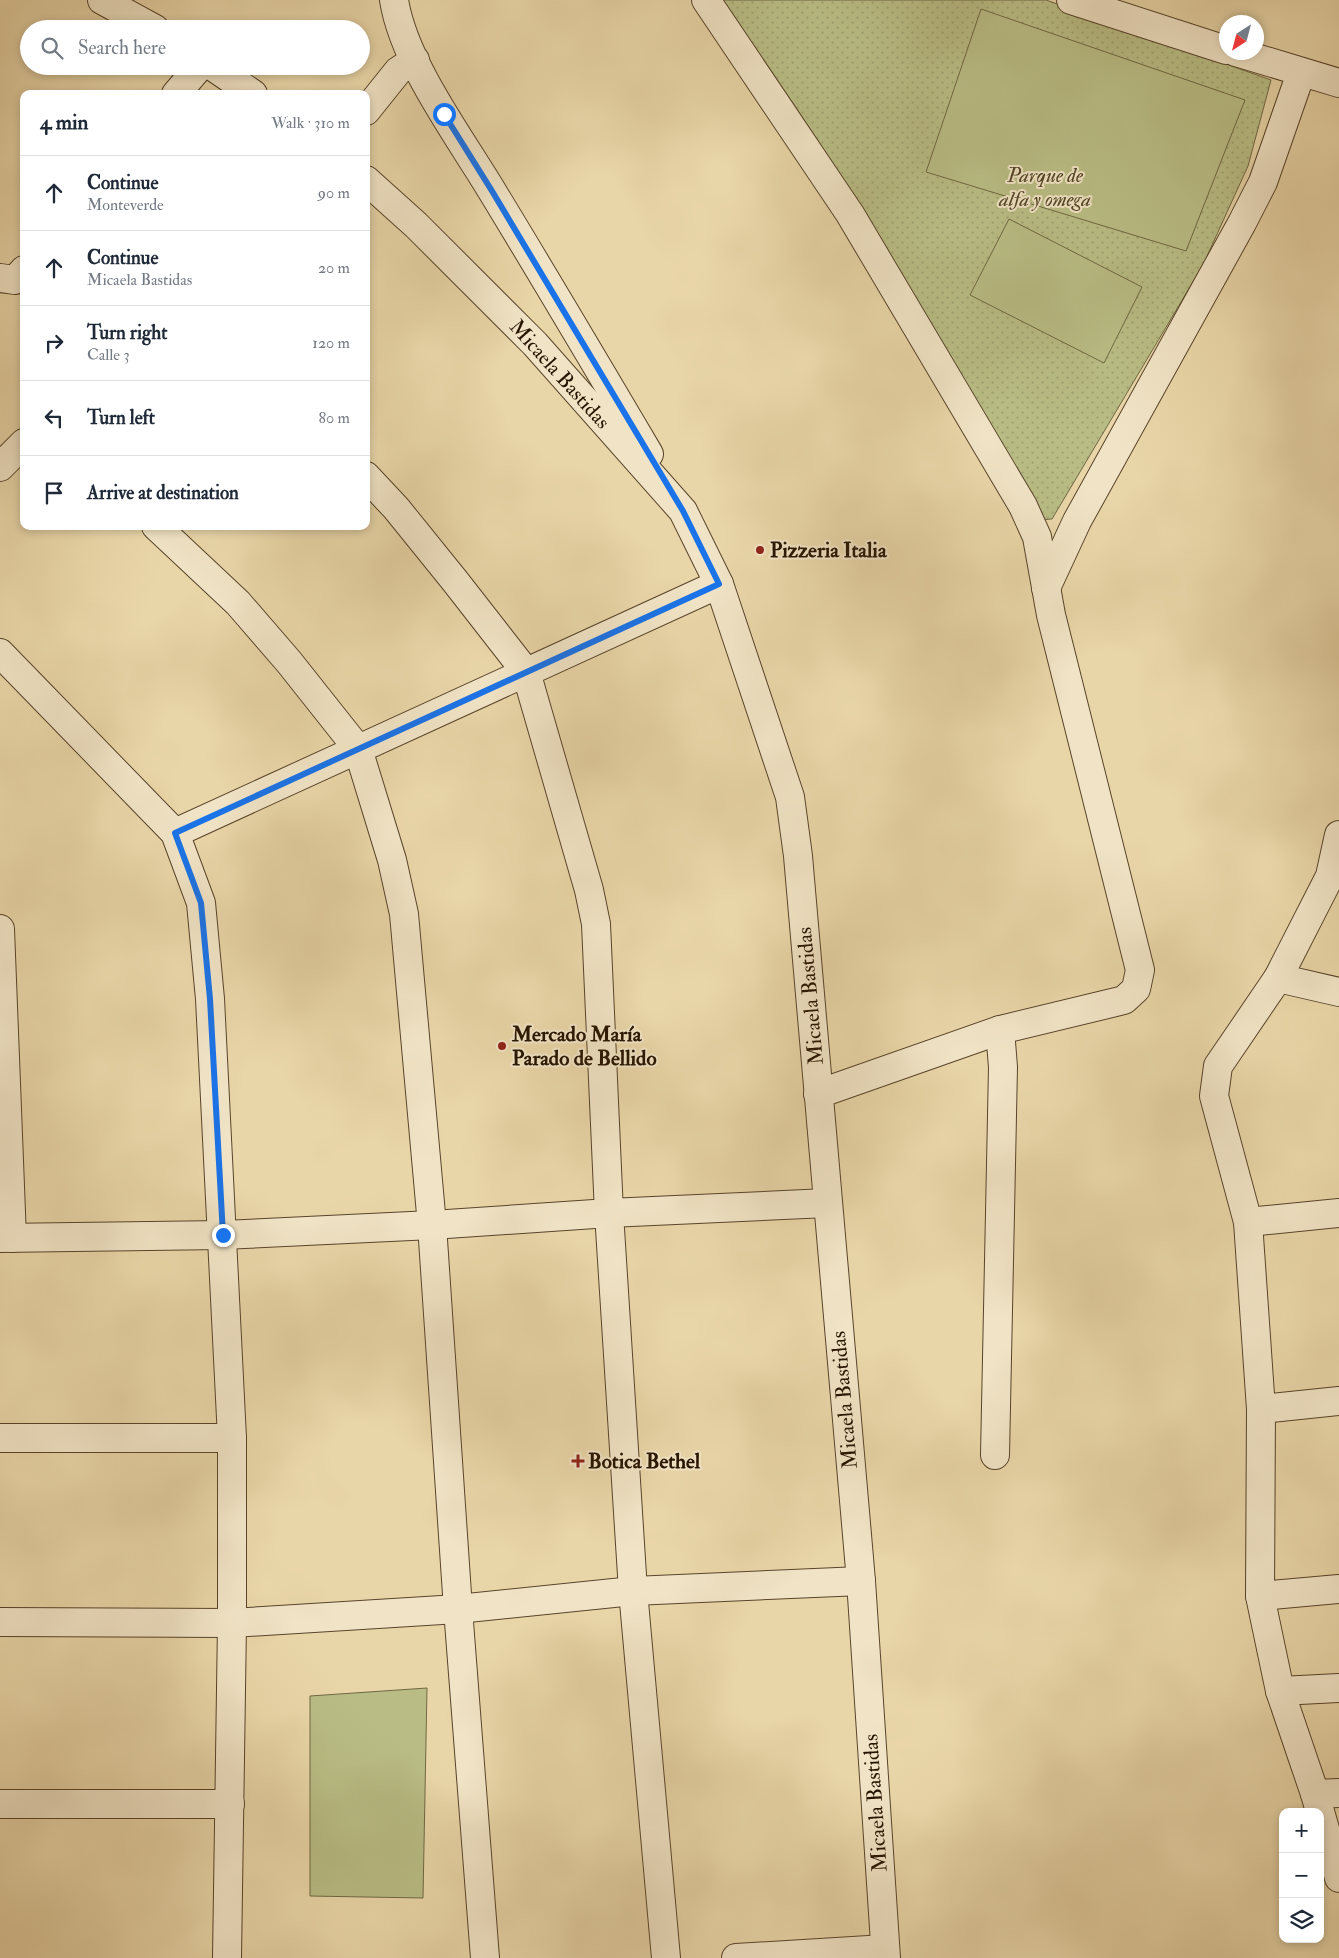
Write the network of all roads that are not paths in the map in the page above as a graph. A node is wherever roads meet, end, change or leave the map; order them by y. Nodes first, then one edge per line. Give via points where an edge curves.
1 (102, 0) edge
2 (394, 0) edge
3 (706, 0) edge
4 (1071, 0) edge
5 (139, 20) edge
6 (1219, 48) edge
7 (415, 60) junction
8 (1261, 60) edge
9 (1301, 73) junction
10 (192, 75) edge
11 (226, 75) edge
12 (1339, 83) edge
13 (179, 90) edge
14 (248, 90) edge
15 (370, 106) edge
16 (370, 184) edge
17 (20, 447) edge
18 (0, 467) edge
19 (370, 480) edge
20 (683, 511) junction
21 (160, 530) edge
22 (719, 584) junction
23 (1046, 588) junction
24 (0, 653) edge
25 (526, 672) junction
26 (358, 749) junction
27 (175, 833) junction
28 (1339, 835) edge
29 (0, 928) edge
30 (1278, 978) junction
31 (1339, 992) edge
32 (1000, 1030) junction
33 (818, 1094) junction
34 (827, 1203) junction
35 (609, 1213) junction
36 (1339, 1213) edge
37 (1248, 1222) junction
38 (432, 1225) junction
39 (223, 1235) junction
40 (6, 1238) edge
41 (1339, 1401) edge
42 (1261, 1409) junction
43 (0, 1438) edge
44 (232, 1438) junction
45 (995, 1455) dead end
46 (860, 1581) junction
47 (1339, 1589) edge
48 (633, 1591) junction
49 (1260, 1596) junction
50 (458, 1609) junction
51 (0, 1622) edge
52 (232, 1624) junction
53 (1339, 1688) edge
54 (1280, 1691) junction
55 (1327, 1794) edge
56 (0, 1804) edge
57 (230, 1804) junction
58 (1339, 1878) edge
59 (885, 1953) edge
60 (226, 1958) edge
61 (485, 1958) edge
62 (666, 1958) edge
63 (736, 1958) edge

1 - 5 street
2 - 7 street
3 - 23 street via 850,214 1004,472 1037,537
4 - 6 street
7 - 15 street via 398,71
7 - 20 street via 444,114
8 - 9 street
9 - 12 street
9 - 23 street via 1262,182 1242,223 1077,522
10 - 13 street
11 - 14 street
16 - 20 street, Micaela Bastidas via 535,344
17 - 18 street
19 - 25 street via 455,580
20 - 22 street, Micaela Bastidas
21 - 26 street via 238,603
22 - 25 street
22 - 33 street, Micaela Bastidas via 790,797
23 - 32 street via 1140,970 1136,989 1124,1000
24 - 27 street
25 - 26 street
25 - 35 street via 580,853 596,924
26 - 27 street
26 - 38 street via 392,860 404,914
27 - 39 street via 201,903 210,999
28 - 30 street via 1330,876
29 - 40 street
30 - 31 street
30 - 37 street via 1218,1066 1214,1096
32 - 33 street
32 - 45 street via 1003,1066
33 - 34 street, Micaela Bastidas
34 - 35 street
34 - 46 street, Micaela Bastidas
35 - 38 street
35 - 48 street
36 - 37 street
37 - 42 street
38 - 39 street
38 - 50 street
39 - 40 street
39 - 44 street
41 - 42 street
42 - 49 street
43 - 44 street
44 - 52 street
46 - 48 street
46 - 59 street, Micaela Bastidas
47 - 49 street
48 - 50 street
48 - 62 street
49 - 54 street
50 - 52 street
50 - 61 street
51 - 52 street
52 - 57 street
53 - 54 street
54 - 55 street
55 - 58 street
56 - 57 street
57 - 60 street
59 - 63 street

